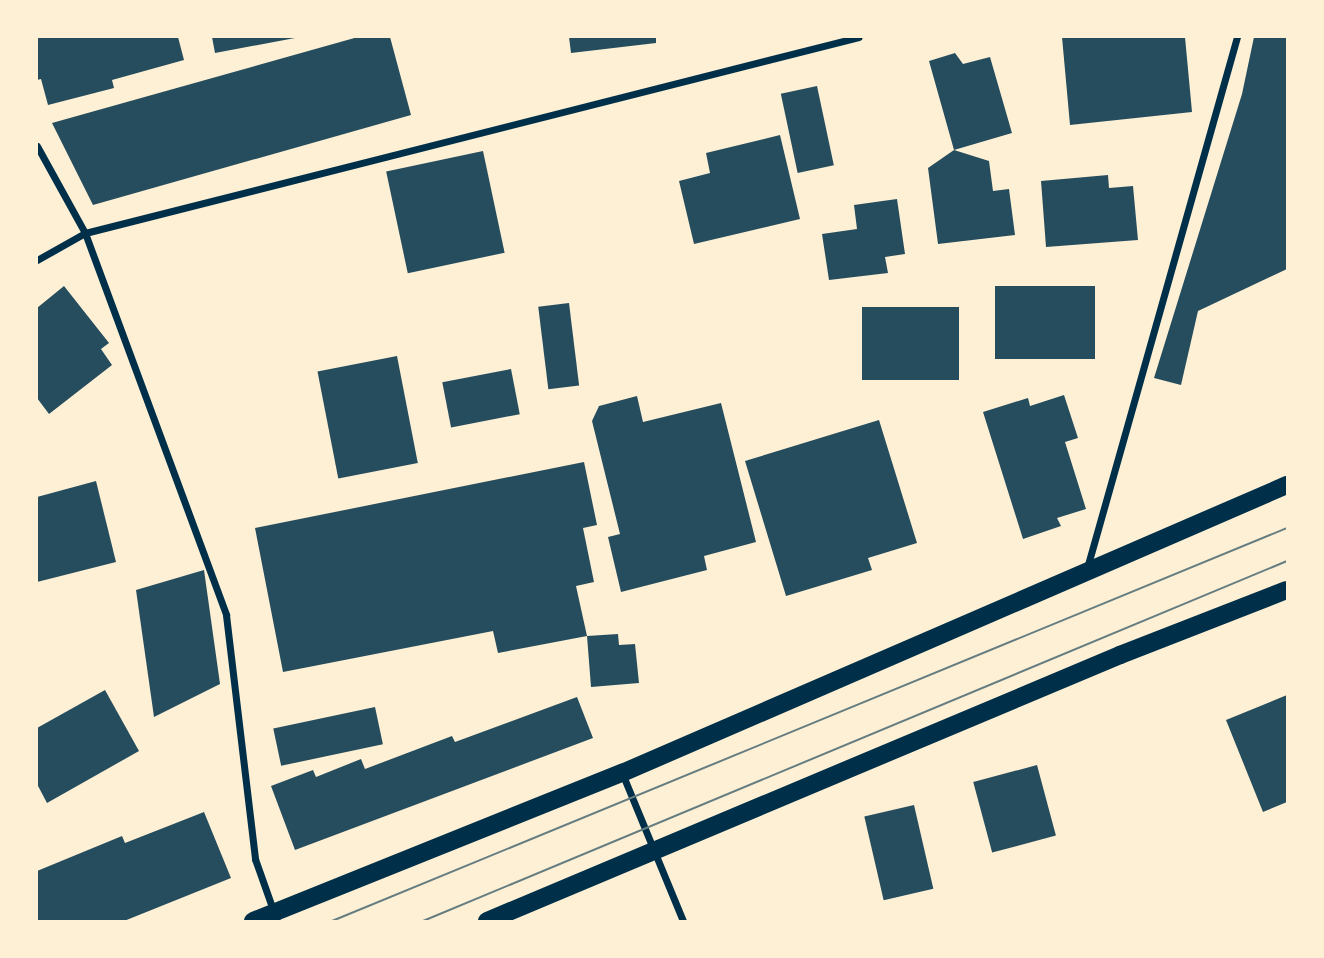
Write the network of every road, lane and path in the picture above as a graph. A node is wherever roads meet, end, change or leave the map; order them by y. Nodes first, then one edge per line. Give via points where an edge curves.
1 (859, 37) edge
2 (1237, 37) edge
3 (37, 146) edge
4 (85, 233) junction
5 (37, 260) edge
6 (1287, 485) edge
7 (1087, 570) junction
8 (1287, 590) edge
9 (622, 772) junction
10 (655, 851) junction
11 (275, 917) edge
12 (253, 921) edge
13 (487, 921) edge
14 (683, 921) edge

1 - 4 street
2 - 7 street
3 - 4 street
4 - 5 street
4 - 11 street via 226,615 255,859
6 - 7 main road
7 - 9 main road
8 - 10 main road
9 - 10 street
9 - 11 main road
10 - 13 main road
10 - 14 street
11 - 12 main road

